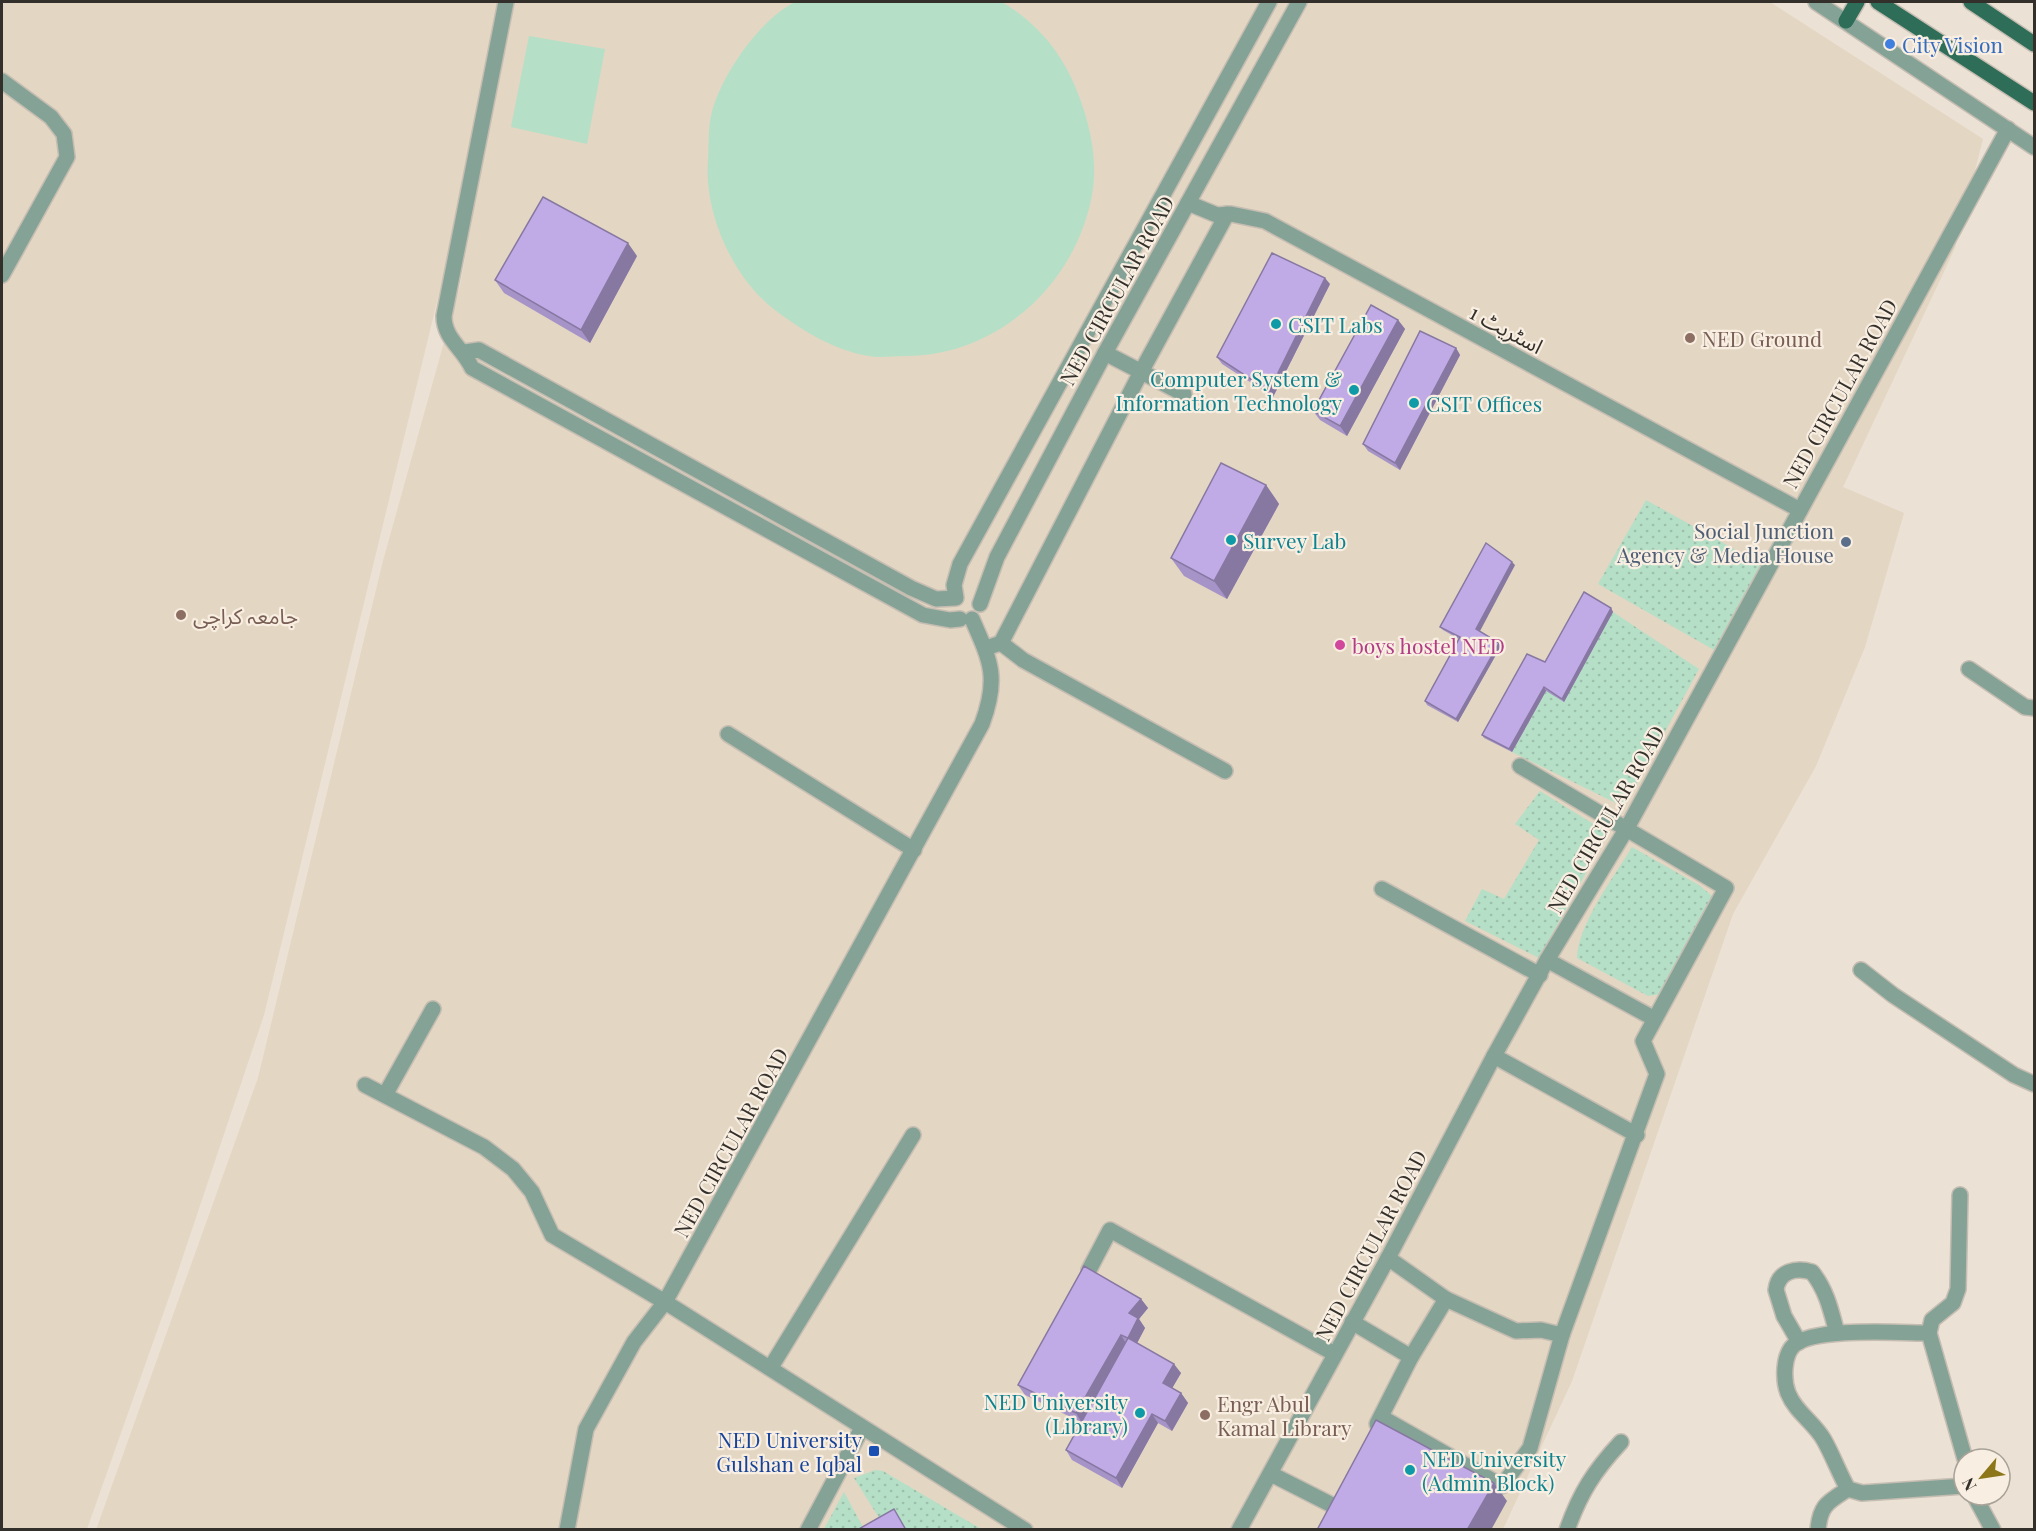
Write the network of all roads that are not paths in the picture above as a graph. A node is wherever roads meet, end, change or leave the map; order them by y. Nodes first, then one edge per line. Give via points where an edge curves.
1 (506, 2) edge
2 (1269, 2) edge
3 (1299, 2) edge
4 (1816, 2) edge
5 (1857, 2) edge
6 (1878, 2) edge
7 (1971, 2) edge
8 (1846, 21) junction
9 (2034, 44) edge
10 (2, 81) edge
11 (2034, 103) edge
12 (2008, 129) junction
13 (2034, 147) edge
14 (1188, 203) junction
15 (1227, 214) junction
16 (2, 275) edge
17 (465, 352) junction
18 (1105, 353) junction
19 (1141, 372) junction
20 (1184, 394) dead end
21 (1800, 510) junction
22 (956, 598) junction
23 (980, 604) junction
24 (966, 619) junction
25 (1001, 643) junction
26 (984, 648) junction
27 (1969, 669) dead end
28 (2034, 708) edge
29 (728, 734) dead end
30 (1520, 766) dead end
31 (1225, 771) dead end
32 (1627, 828) junction
33 (914, 850) junction
34 (1382, 889) dead end
35 (1547, 960) junction
36 (1862, 970) dead end
37 (1540, 975) junction
38 (433, 1009) dead end
39 (1653, 1018) junction
40 (1494, 1056) junction
41 (2034, 1084) edge
42 (365, 1085) dead end
43 (384, 1095) junction
44 (913, 1135) dead end
45 (1637, 1136) junction
46 (1960, 1195) dead end
47 (1388, 1258) junction
48 (1089, 1270) edge
49 (1446, 1299) junction
50 (665, 1302) junction
51 (1352, 1322) junction
52 (1929, 1333) junction
53 (1837, 1334) junction
54 (1562, 1335) junction
55 (1799, 1342) junction
56 (1335, 1354) junction
57 (1411, 1357) junction
58 (771, 1367) junction
59 (1381, 1417) junction
60 (862, 1428) junction
61 (1371, 1437) edge
62 (1621, 1442) dead end
63 (1962, 1447) edge
64 (1271, 1474) junction
65 (1952, 1487) edge
66 (1848, 1489) junction
67 (1981, 1507) edge
68 (1324, 1521) edge
69 (567, 1530) edge
70 (808, 1530) edge
71 (1025, 1530) edge
72 (1239, 1530) edge
73 (1567, 1530) edge
74 (1818, 1530) edge
75 (1993, 1530) edge

1 - 17 street via 444,316 449,338
2 - 22 street, NED CIRCULAR ROAD via 960,564 954,585
3 - 14 street, NED CIRCULAR ROAD
4 - 8 street
5 - 8 main road
6 - 11 main road
7 - 9 main road
8 - 12 street
10 - 16 street via 51,117 63,134 67,157
12 - 13 street
12 - 21 street, NED CIRCULAR ROAD
14 - 15 street, اسٹریٹ 1 via 1217,215
14 - 18 street, NED CIRCULAR ROAD
15 - 19 street
15 - 21 street, اسٹریٹ 1 via 1265,221
17 - 22 street via 479,350 911,588 936,599
17 - 24 street via 472,368 923,615
18 - 19 street
18 - 23 street, NED CIRCULAR ROAD via 997,557
19 - 20 street
19 - 25 street
21 - 32 street, NED CIRCULAR ROAD
22 - 23 street via 972,594
22 - 24 street via 952,609
23 - 24 street via 980,610
24 - 26 street, NED CIRCULAR ROAD
25 - 26 street
25 - 31 street via 1023,660
26 - 33 street, NED CIRCULAR ROAD via 993,687 989,705
27 - 28 street via 2025,707
29 - 33 street
30 - 32 street
32 - 35 street, NED CIRCULAR ROAD
32 - 39 street via 1726,888
33 - 50 street, NED CIRCULAR ROAD
34 - 37 street
35 - 37 street, NED CIRCULAR ROAD
35 - 39 street
36 - 41 street via 1911,1008
37 - 40 street, NED CIRCULAR ROAD
38 - 43 street
39 - 45 street via 1643,1041 1658,1074
40 - 45 street
40 - 47 street, NED CIRCULAR ROAD
42 - 43 street
43 - 50 street via 484,1147 513,1169 532,1192 552,1235
44 - 58 street
45 - 54 street
46 - 52 street via 1958,1289 1953,1303 1932,1320
47 - 49 street
47 - 51 street, NED CIRCULAR ROAD
48 - 56 street via 1110,1230
49 - 54 street via 1516,1331 1541,1330
49 - 57 street
50 - 58 street
50 - 69 street, NED CIRCULAR ROAD via 634,1342 586,1429
51 - 56 street, NED CIRCULAR ROAD
51 - 57 street
52 - 53 street
52 - 63 street
53 - 55 street via 1826,1333
53 - 55 street via 1820,1281 1812,1272 1790,1271 1782,1275 1776,1290 1784,1316
54 - 59 street via 1530,1448 1502,1486
55 - 66 street via 1786,1361 1788,1392 1797,1411 1824,1438
56 - 64 street, NED CIRCULAR ROAD
57 - 59 street
58 - 60 street
59 - 61 street
60 - 70 street
60 - 71 street
62 - 73 street via 1596,1469 1579,1497
64 - 68 street via 1335,1501
64 - 72 street, NED CIRCULAR ROAD
65 - 66 street via 1862,1493
66 - 74 street via 1819,1513
67 - 75 street

